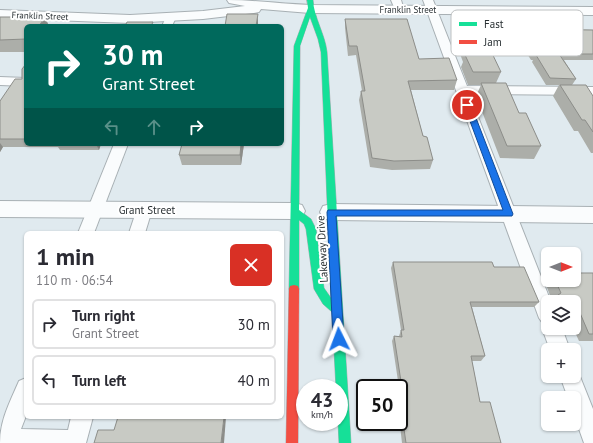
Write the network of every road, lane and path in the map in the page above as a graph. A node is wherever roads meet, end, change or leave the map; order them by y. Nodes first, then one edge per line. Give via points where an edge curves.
1 (234, 0) edge
2 (20, 1) dead end
3 (266, 4) edge
4 (310, 4) edge
5 (398, 5) edge
6 (430, 5) edge
7 (0, 7) edge
8 (566, 10) edge
9 (583, 11) edge
10 (593, 11) edge
11 (0, 14) edge
12 (169, 22) edge
13 (0, 81) edge
14 (24, 82) edge
15 (462, 90) junction
16 (593, 91) edge
17 (120, 146) edge
18 (0, 209) edge
19 (96, 210) junction
20 (144, 210) junction
21 (294, 211) junction
22 (331, 212) junction
23 (509, 214) junction
24 (593, 215) edge
25 (87, 231) edge
26 (138, 231) edge
27 (541, 299) edge
28 (337, 310) junction
29 (573, 383) edge
30 (24, 393) edge
31 (82, 419) edge
32 (5, 437) edge
33 (593, 437) edge
34 (292, 443) edge
35 (345, 443) edge

1 - 3 street, Franklin Street
2 - 7 street, Franklin Street
3 - 4 street, Franklin Street
3 - 12 street, Franklin Street
4 - 5 street, Franklin Street
4 - 21 main road via 297,46
4 - 22 main road, Lakeway Drive via 324,46
5 - 6 street, Franklin Street
6 - 8 street, Franklin Street
6 - 15 lane
9 - 10 street, Franklin Street
11 - 12 street, Franklin Street
13 - 14 lane
15 - 16 lane
15 - 23 lane
17 - 19 lane
18 - 19 street, Grant Street
19 - 20 street, Grant Street
19 - 25 lane
20 - 21 street, Grant Street
20 - 26 lane
21 - 28 main road via 308,222 319,289
21 - 34 main road
22 - 23 street
22 - 28 main road, Lakeway Drive
23 - 24 street
23 - 27 lane
28 - 35 main road, Lakeway Drive
29 - 33 lane
30 - 32 lane
31 - 32 lane via 76,441

